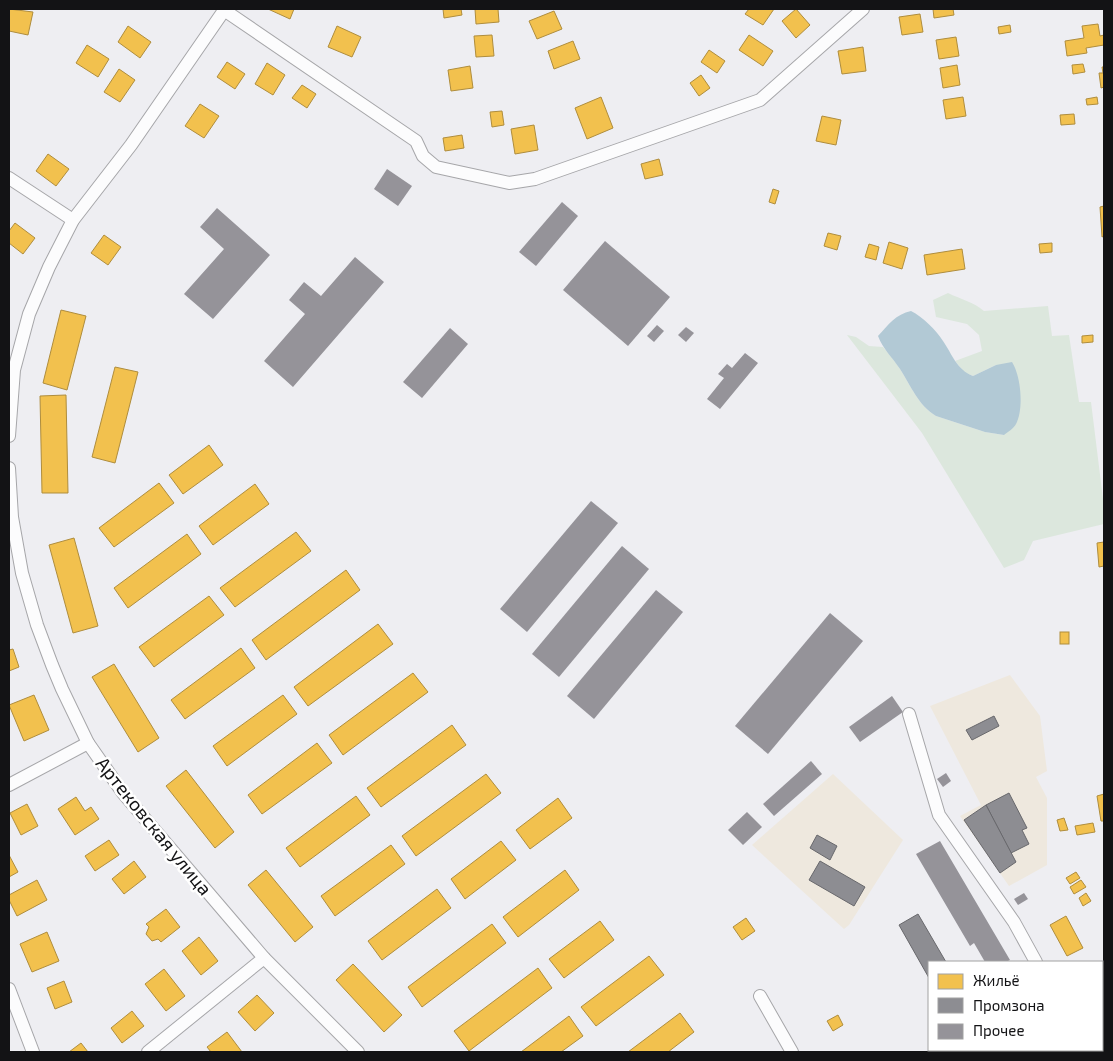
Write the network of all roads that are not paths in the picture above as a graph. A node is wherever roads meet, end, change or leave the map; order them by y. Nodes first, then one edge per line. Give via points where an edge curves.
1 (225, 9) edge
2 (863, 9) edge
3 (9, 178) edge
4 (73, 220) junction
5 (9, 436) edge
6 (9, 468) edge
7 (909, 714) dead end
8 (88, 743) junction
9 (9, 785) edge
10 (264, 958) junction
11 (1035, 961) edge
12 (9, 989) edge
13 (760, 996) dead end
14 (33, 1052) edge
15 (148, 1052) edge
16 (358, 1052) edge
17 (792, 1052) edge

1 - 2 street via 416,141 423,156 436,167 520,183 760,100
1 - 4 street
3 - 4 street
4 - 5 street via 29,314 14,370
6 - 8 street, Артековская улица via 12,517 22,573 43,641
7 - 11 street via 939,815 1014,922
8 - 9 street
8 - 10 street, Артековская улица via 123,793
10 - 15 street
10 - 16 street, Артековская улица
12 - 14 street
13 - 17 street

